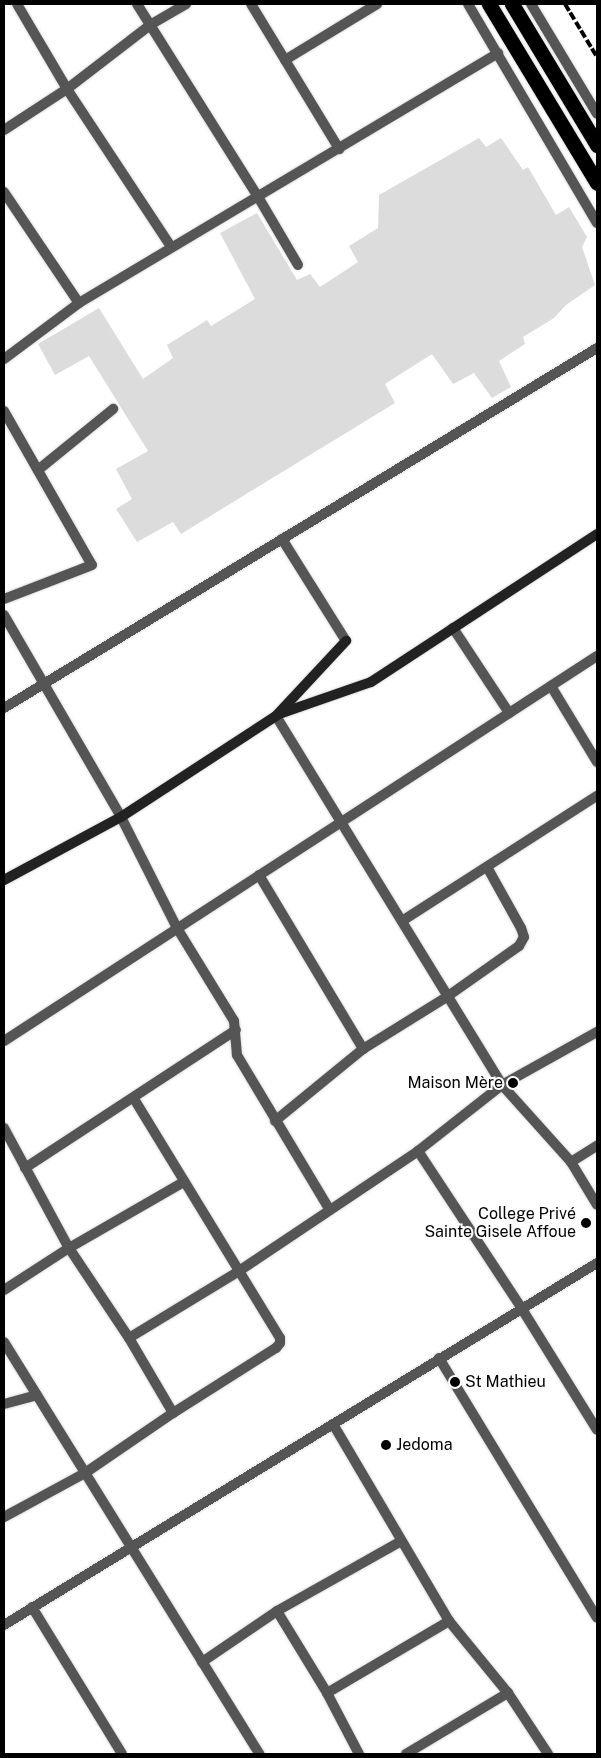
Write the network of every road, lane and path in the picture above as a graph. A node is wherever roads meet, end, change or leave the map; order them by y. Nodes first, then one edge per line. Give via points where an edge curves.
1 (17, 4) edge
2 (136, 4) edge
3 (186, 4) edge
4 (251, 4) edge
5 (377, 4) edge
6 (468, 4) edge
7 (489, 4) edge
8 (512, 4) edge
9 (531, 4) edge
10 (150, 25) junction
11 (498, 53) junction
12 (285, 60) junction
13 (67, 89) junction
14 (597, 114) edge
15 (4, 130) edge
16 (597, 146) edge
17 (339, 149) junction
18 (597, 183) edge
19 (4, 192) edge
20 (257, 195) junction
21 (597, 222) edge
22 (171, 247) junction
23 (298, 265) dead end
24 (79, 303) junction
25 (597, 348) edge
26 (4, 359) edge
27 (113, 409) dead end
28 (4, 411) edge
29 (38, 470) junction
30 (597, 534) edge
31 (282, 539) junction
32 (4, 600) edge
33 (4, 615) edge
34 (453, 628) junction
35 (597, 656) edge
36 (45, 684) junction
37 (551, 686) junction
38 (4, 708) edge
39 (509, 713) junction
40 (276, 716) junction
41 (597, 762) edge
42 (597, 796) edge
43 (121, 817) junction
44 (341, 822) junction
45 (487, 866) junction
46 (260, 875) junction
47 (4, 880) edge
48 (402, 921) junction
49 (177, 928) junction
50 (448, 996) junction
51 (236, 1030) junction
52 (597, 1032) edge
53 (4, 1041) edge
54 (363, 1049) junction
55 (502, 1085) junction
56 (134, 1098) junction
57 (275, 1121) junction
58 (4, 1128) edge
59 (597, 1146) edge
60 (418, 1151) junction
61 (571, 1162) junction
62 (25, 1168) junction
63 (184, 1182) junction
64 (597, 1205) edge
65 (329, 1209) junction
66 (69, 1248) junction
67 (597, 1263) edge
68 (239, 1271) junction
69 (4, 1290) edge
70 (522, 1309) junction
71 (129, 1338) junction
72 (4, 1342) edge
73 (439, 1358) junction
74 (37, 1396) junction
75 (4, 1404) edge
76 (173, 1413) junction
77 (333, 1424) junction
78 (597, 1430) edge
79 (85, 1473) junction
80 (4, 1517) edge
81 (401, 1541) junction
82 (131, 1547) junction
83 (32, 1607) junction
84 (277, 1611) junction
85 (597, 1618) edge
86 (449, 1621) junction
87 (4, 1624) edge
88 (202, 1662) junction
89 (327, 1693) junction
90 (508, 1693) junction
91 (412, 1753) edge
92 (122, 1754) edge
93 (259, 1754) edge
94 (359, 1754) edge
95 (548, 1754) edge

1 - 13 street
2 - 10 street
3 - 10 street
4 - 12 street
5 - 12 street
6 - 11 street
7 - 18 highway
8 - 16 highway
9 - 14 street
10 - 13 street
10 - 20 street
11 - 17 street
11 - 21 street
12 - 17 street
13 - 15 street
13 - 22 street
17 - 20 street
19 - 24 street
20 - 22 street
20 - 23 street
22 - 24 street
24 - 26 street
25 - 31 street
27 - 29 street
28 - 29 street
29 - 32 street via 92,565
30 - 34 street
31 - 36 street
31 - 40 street via 346,641
33 - 36 street
34 - 39 street
34 - 40 street via 371,682
35 - 37 street
36 - 38 street
36 - 43 street
37 - 39 street
37 - 41 street
39 - 44 street
40 - 43 street
40 - 44 street
42 - 45 street
43 - 47 street
43 - 49 street
44 - 46 street
44 - 48 street
45 - 48 street
45 - 50 street via 524,937 519,946
46 - 49 street
46 - 54 street
48 - 50 street
49 - 51 street
49 - 53 street
50 - 54 street
50 - 55 street
51 - 56 street
51 - 57 street via 237,1055
52 - 55 street
54 - 57 street
55 - 60 street
55 - 61 street
56 - 62 street
56 - 63 street
57 - 65 street
58 - 62 street
59 - 61 street
60 - 65 street
60 - 70 street
61 - 64 street
62 - 66 street
63 - 66 street
63 - 68 street
65 - 68 street
66 - 69 street
66 - 71 street
67 - 70 street
68 - 71 street
68 - 76 street via 280,1343
70 - 73 street
70 - 78 street
71 - 76 street
72 - 74 street
73 - 77 street
73 - 85 street
74 - 75 street
74 - 79 street
76 - 79 street
77 - 81 street
77 - 82 street
79 - 80 street
79 - 82 street
81 - 84 street
81 - 86 street
82 - 83 street
82 - 88 street
83 - 87 street
83 - 92 street
84 - 88 street
84 - 89 street
86 - 89 street
86 - 90 street
88 - 93 street
89 - 94 street
90 - 91 street
90 - 95 street

